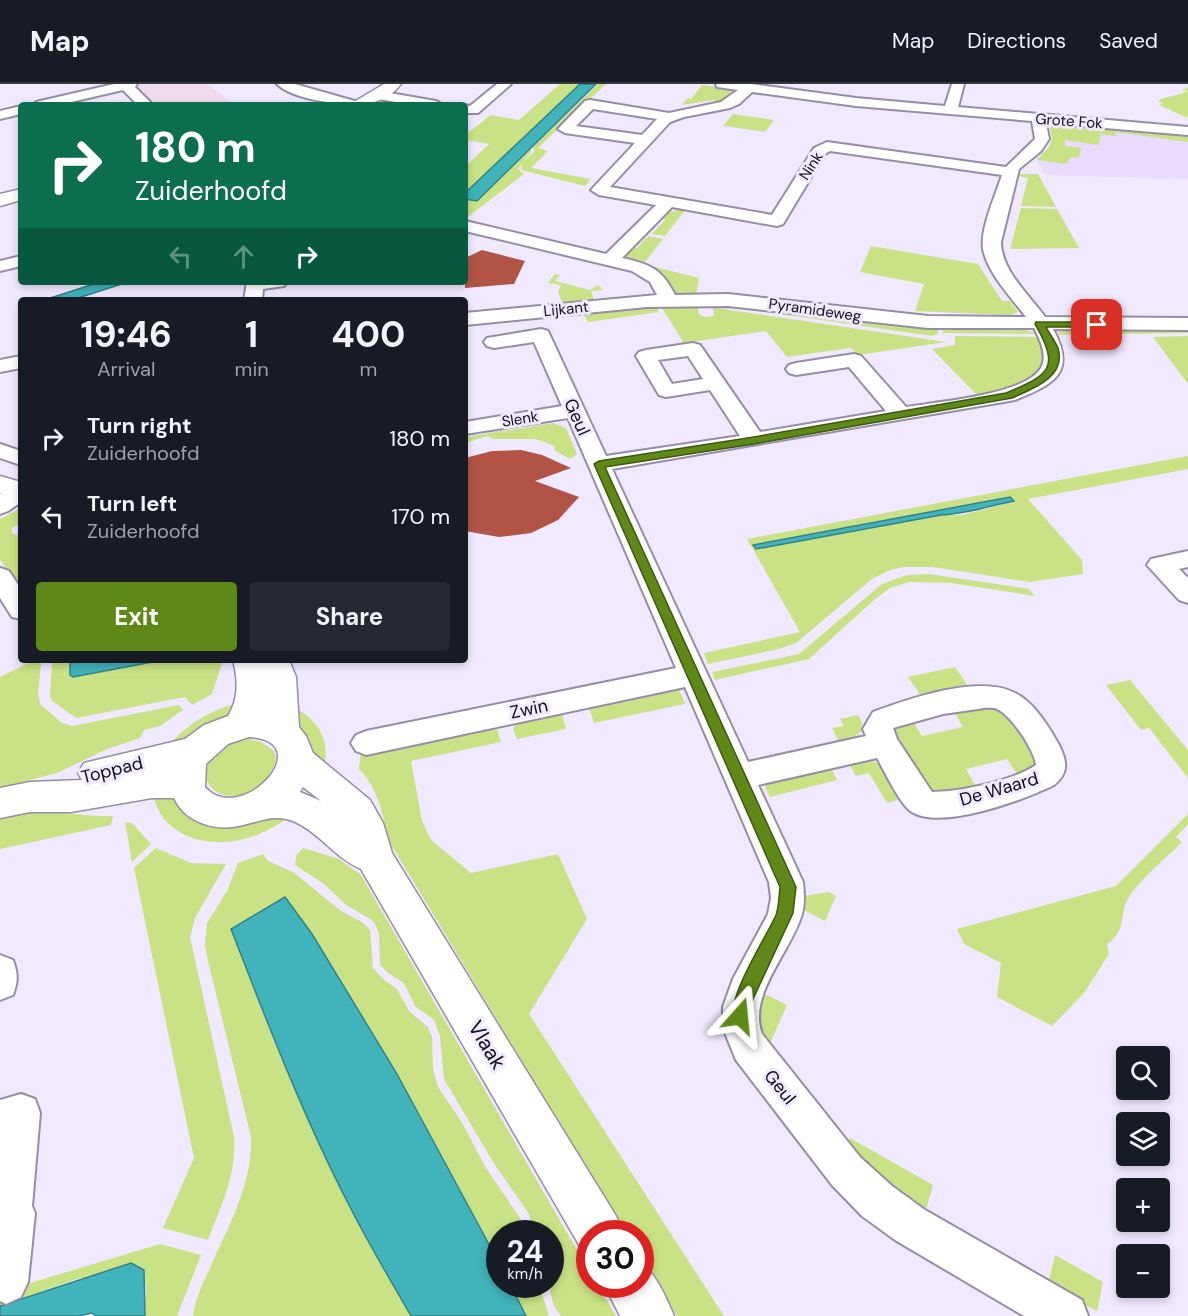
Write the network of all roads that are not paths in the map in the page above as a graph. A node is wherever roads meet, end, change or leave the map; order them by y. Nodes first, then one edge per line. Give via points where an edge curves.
1 (127, 84) edge
2 (283, 84) edge
3 (394, 84) edge
4 (506, 84) edge
5 (722, 84) edge
6 (958, 84) edge
7 (747, 88) junction
8 (378, 95) junction
9 (53, 102) edge
10 (143, 102) edge
11 (343, 102) edge
12 (362, 102) edge
13 (419, 102) edge
14 (468, 109) edge
15 (18, 111) edge
16 (950, 111) junction
17 (0, 115) edge
18 (669, 117) junction
19 (1038, 119) junction
20 (1188, 131) edge
21 (645, 140) junction
22 (1011, 172) junction
23 (18, 195) edge
24 (0, 200) edge
25 (667, 203) junction
26 (468, 227) edge
27 (610, 260) junction
28 (18, 262) edge
29 (0, 266) edge
30 (668, 300) junction
31 (468, 319) edge
32 (1039, 324) junction
33 (1188, 324) edge
34 (494, 342) dead end
35 (18, 363) edge
36 (0, 366) edge
37 (796, 369) dead end
38 (716, 383) dead end
39 (574, 411) junction
40 (900, 414) junction
41 (468, 428) edge
42 (754, 440) junction
43 (0, 451) edge
44 (18, 457) edge
45 (599, 464) junction
46 (0, 484) edge
47 (18, 490) edge
48 (18, 493) edge
49 (0, 506) edge
50 (1188, 559) edge
51 (0, 577) edge
52 (1188, 594) edge
53 (18, 605) edge
54 (250, 663) edge
55 (274, 663) edge
56 (693, 675) junction
57 (240, 725) junction
58 (366, 742) dead end
59 (884, 744) junction
60 (289, 746) junction
61 (191, 767) junction
62 (739, 777) junction
63 (15, 800) edge
64 (265, 802) junction
65 (374, 857) junction
66 (0, 972) edge
67 (0, 983) edge
68 (0, 1120) edge
69 (591, 1220) edge
70 (6, 1282) dead end
71 (637, 1298) edge
72 (648, 1316) edge
73 (1066, 1316) edge

1 - 9 street
1 - 10 street
2 - 11 street
3 - 8 street
4 - 14 street
5 - 7 street, Grote Fok
6 - 16 street
7 - 16 street, Grote Fok
7 - 18 street via 724,105
8 - 12 street
8 - 13 street
15 - 17 street
16 - 19 street, Grote Fok
18 - 21 street, Nink
18 - 21 street via 590,104 566,129
19 - 20 street, Grote Fok
19 - 22 street via 1042,139 1039,145 1016,163
21 - 25 street, Nink via 599,190
22 - 25 street, Nink via 827,146 819,151 777,221
22 - 32 street via 993,251
23 - 24 street
25 - 27 street
26 - 27 street
27 - 30 street via 651,273
28 - 29 street
30 - 31 street, Lijkant
30 - 32 street, Pyramideweg via 762,302 904,321
32 - 33 street, Pyramideweg
32 - 40 street via 1054,353 1049,373 1040,382 1008,396
34 - 39 street, Geul via 541,335
35 - 36 street
37 - 40 street via 854,360
38 - 42 street
39 - 41 street, Slenk
39 - 45 street, Geul
40 - 42 street
42 - 45 street
43 - 44 street
45 - 56 street, Geul
46 - 47 street
48 - 49 street
50 - 52 street via 1160,565
51 - 53 street
54 - 57 street via 252,704
55 - 60 street via 280,677 280,720
56 - 58 street, Zwin
56 - 62 street, Geul
57 - 60 street via 264,724
57 - 61 street via 220,732
59 - 59 street, De Waard via 878,729 883,720 963,700 993,697 1009,703 1022,716 1044,746 1051,770 1040,779 1004,791 927,805 918,799
59 - 62 street
60 - 64 street via 287,783
60 - 65 street, Vlaak via 311,773 332,786 358,811 370,830
61 - 63 street, Toppad via 100,772
61 - 64 street via 195,801 214,811 240,811
62 - 73 street, Geul via 789,894 785,913 741,1006 741,1028 749,1047 846,1171 877,1201 910,1225
64 - 65 street, Vlaak via 301,807 328,822 362,853
65 - 69 street, Vlaak
66 - 67 street
68 - 70 street via 21,1113
71 - 72 street

